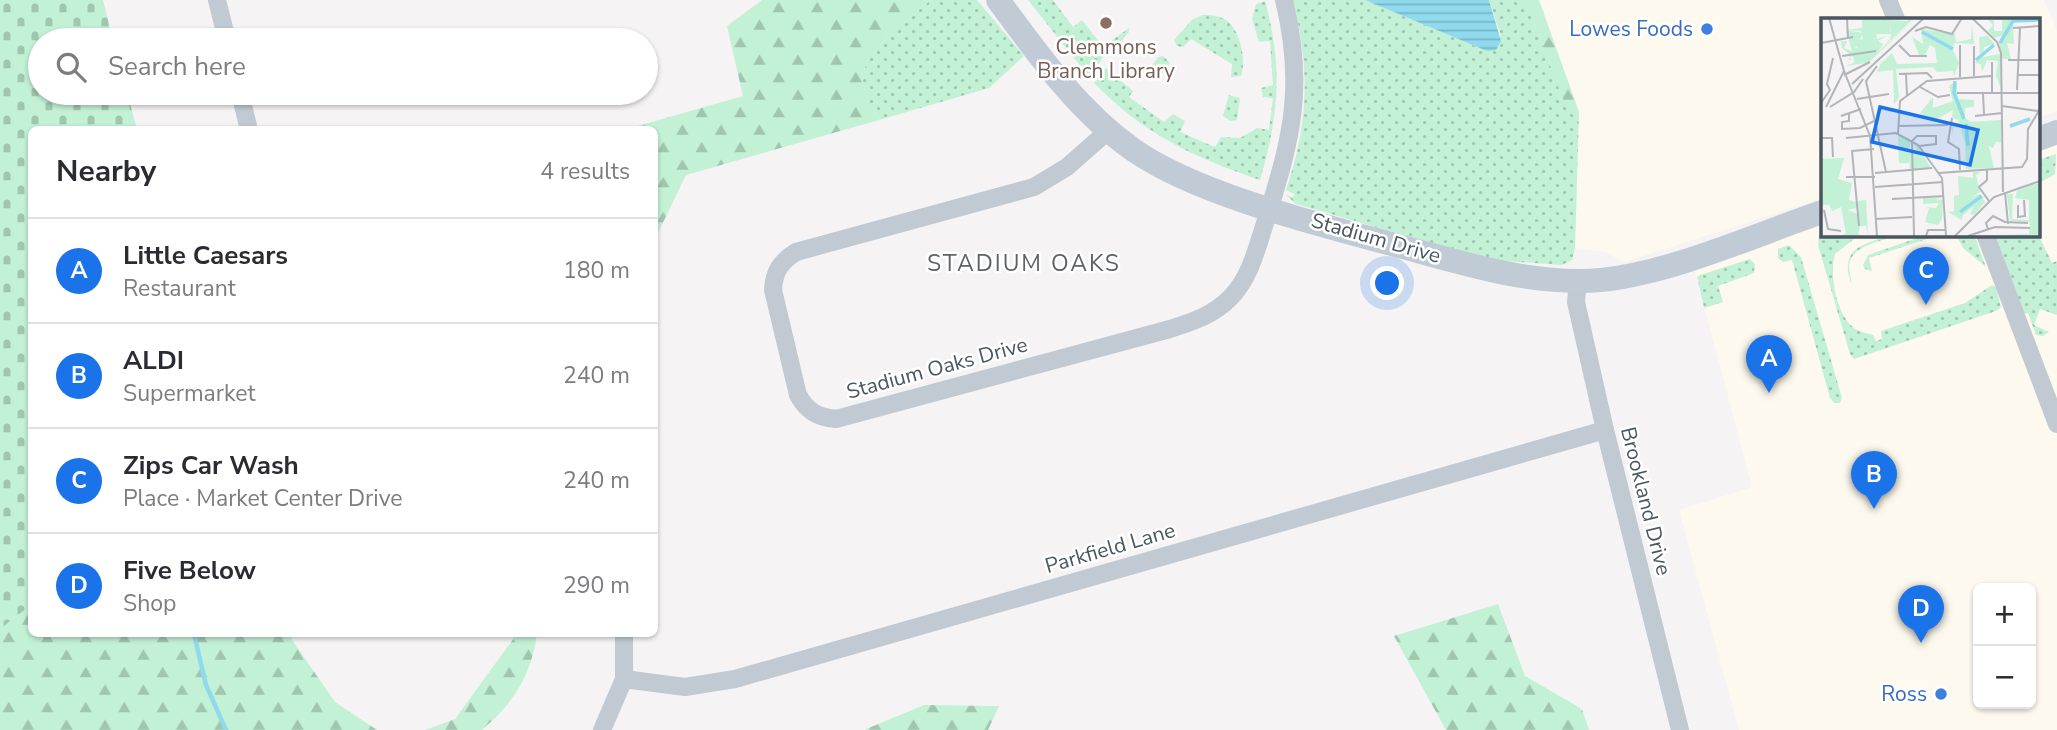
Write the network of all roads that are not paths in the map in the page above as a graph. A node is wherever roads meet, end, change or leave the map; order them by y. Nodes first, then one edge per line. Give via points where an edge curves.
1 (217, 0) edge
2 (998, 0) edge
3 (1284, 0) edge
4 (1888, 0) edge
5 (1896, 18) edge
6 (224, 28) edge
7 (243, 105) edge
8 (248, 126) edge
9 (1108, 130) junction
10 (2057, 132) edge
11 (2039, 139) edge
12 (1270, 208) junction
13 (1821, 212) edge
14 (1986, 236) edge
15 (1578, 281) junction
16 (2057, 424) edge
17 (1605, 430) junction
18 (624, 637) edge
19 (624, 679) junction
20 (602, 730) edge
21 (1680, 730) edge

1 - 6 street
2 - 9 street, Stadium Drive via 1072,94
3 - 12 street via 1294,53 1295,103
4 - 5 street
7 - 8 street
9 - 12 street, Stadium Drive via 1186,178
9 - 12 street, Stadium Oaks Drive via 1068,167 1034,187 786,258 774,278 773,290 803,404 823,418 836,419 1196,321 1215,311 1241,285
10 - 11 street
12 - 15 street, Stadium Drive via 1497,271
13 - 15 street, Stadium Drive via 1635,274
14 - 16 street
15 - 17 street, Brookland Drive via 1576,302
17 - 19 street, Parkfield Lane via 735,679 685,687
17 - 21 street, Brookland Drive
18 - 19 street
19 - 20 street

